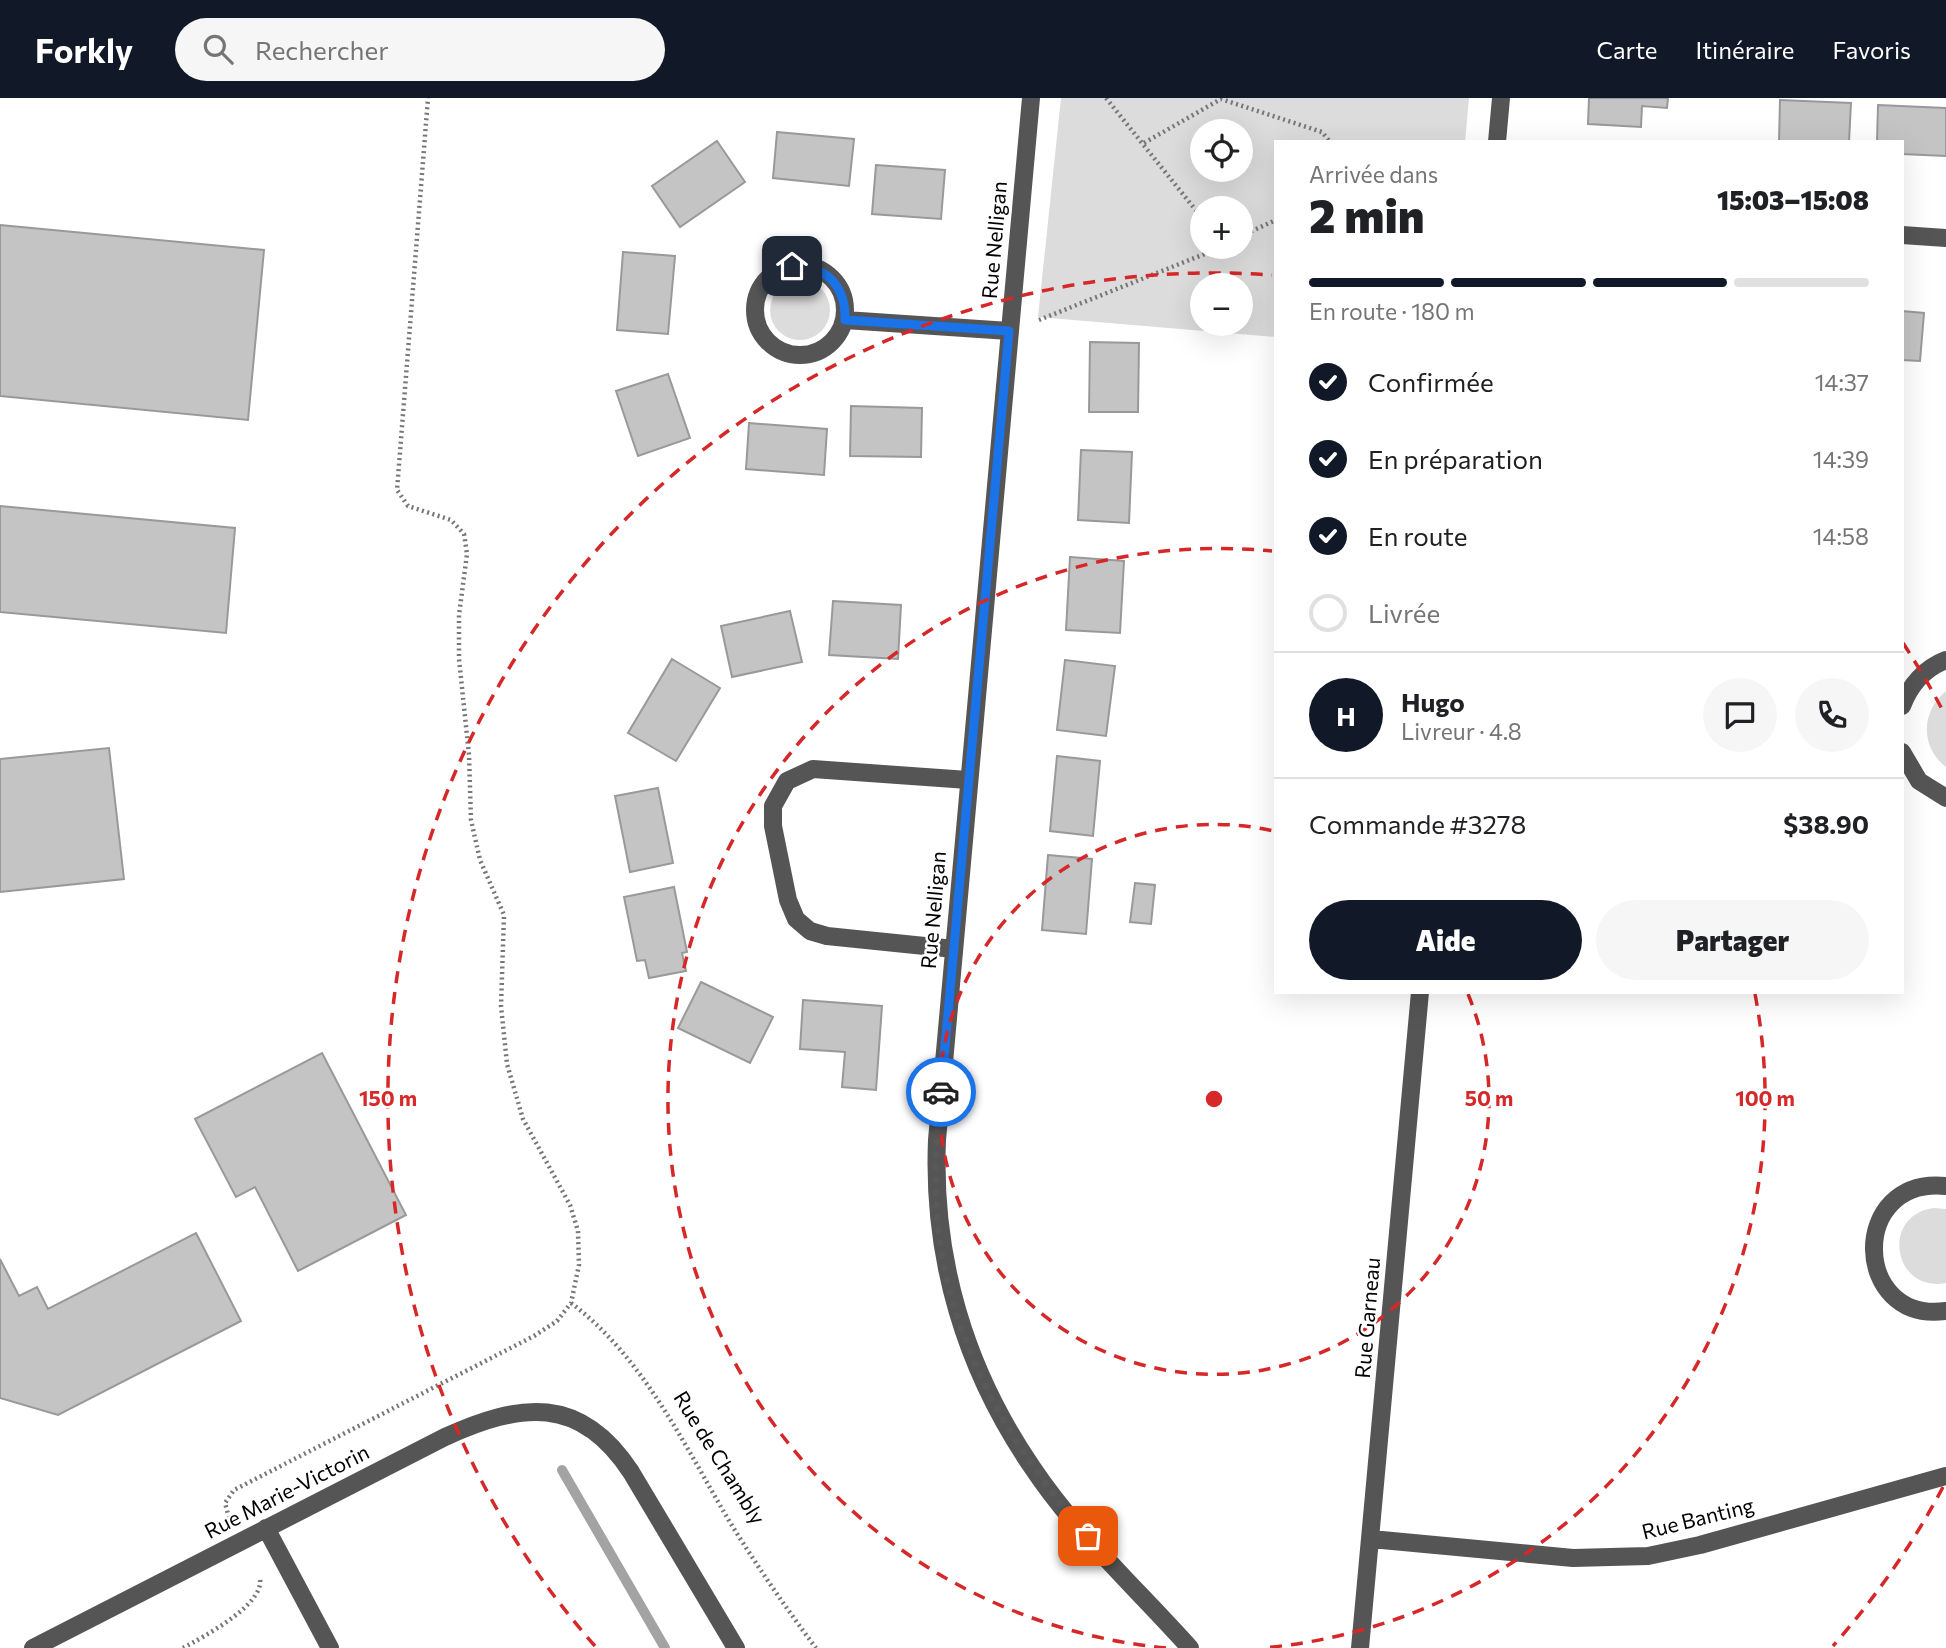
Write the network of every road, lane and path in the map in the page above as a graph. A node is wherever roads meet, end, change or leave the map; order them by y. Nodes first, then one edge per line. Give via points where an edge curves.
1 (428, 98) edge
2 (1031, 98) edge
3 (1106, 98) edge
4 (1501, 98) edge
5 (1328, 140) edge
6 (1497, 140) edge
7 (1144, 143) junction
8 (1190, 202) edge
9 (1274, 221) edge
10 (1253, 231) edge
11 (1904, 235) edge
12 (1946, 238) edge
13 (1192, 259) edge
14 (845, 320) junction
15 (1009, 331) junction
16 (1946, 660) edge
17 (1904, 700) edge
18 (1904, 755) edge
19 (968, 780) junction
20 (1946, 798) edge
21 (954, 949) junction
22 (1420, 994) edge
23 (1946, 1186) edge
24 (570, 1303) junction
25 (1946, 1311) edge
26 (1946, 1476) edge
27 (227, 1513) dead end
28 (266, 1528) junction
29 (1371, 1539) junction
30 (261, 1583) dead end
31 (33, 1648) edge
32 (183, 1648) edge
33 (330, 1648) edge
34 (736, 1648) edge
35 (816, 1648) edge
36 (1190, 1648) edge
37 (1360, 1648) edge

1 - 24 path via 397,491 408,506 451,520 464,534 467,554 459,659 473,838 504,915 502,1026 512,1083 527,1127 570,1205 578,1231 579,1265
2 - 15 street, Rue Nelligan
3 - 7 path
4 - 6 street
5 - 7 path via 1322,132 1221,99
7 - 8 path
9 - 10 path
11 - 12 street
13 - 15 path
14 - 14 street via 841,291 832,279 807,266 779,271 767,280 755,306 762,335 772,346 801,356 829,345
14 - 15 street
15 - 19 street, Rue Nelligan
16 - 17 street via 1923,674
18 - 20 street via 1919,781
19 - 21 street, Rue Nelligan
19 - 21 street via 813,769 794,775 780,788 772,816 788,900 802,926 827,936
21 - 36 street, Rue Nelligan via 936,1199 943,1258 958,1315 986,1386 1032,1467
22 - 29 street, Rue Garneau
23 - 25 street via 1913,1189 1895,1200 1873,1237 1873,1258 1893,1297 1912,1308
24 - 27 path, Rue Marie-Victorin via 557,1321 534,1336 233,1490 226,1497
24 - 35 path, Rue de Chambly via 630,1363
26 - 29 street, Rue Banting via 1648,1556 1573,1558
28 - 31 street, Rue Marie-Victorin
28 - 33 street
28 - 34 street, Rue Marie-Victorin via 494,1416 533,1411 571,1419 599,1435 621,1457
29 - 37 street, Rue Garneau
30 - 32 path via 233,1618

